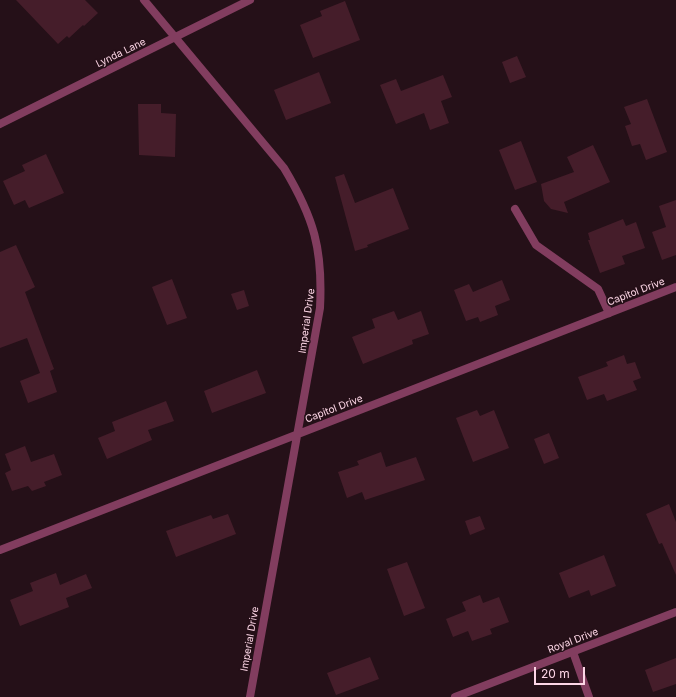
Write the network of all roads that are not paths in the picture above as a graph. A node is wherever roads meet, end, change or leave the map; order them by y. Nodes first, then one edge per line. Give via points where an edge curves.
1 (144, 0) edge
2 (250, 0) edge
3 (176, 37) junction
4 (0, 124) edge
5 (515, 209) dead end
6 (676, 288) edge
7 (609, 313) junction
8 (298, 433) junction
9 (0, 550) edge
10 (676, 612) edge
11 (573, 652) junction
12 (250, 697) edge
13 (455, 697) edge
14 (589, 697) edge

1 - 3 street, Imperial Drive
2 - 3 street, Lynda Lane
3 - 4 street, Lynda Lane
3 - 8 street, Imperial Drive via 284,168 302,198 312,223 322,281 320,308
5 - 7 street via 536,245 598,289
6 - 7 street, Capitol Drive
7 - 8 street, Capitol Drive
8 - 9 street, Capitol Drive
8 - 12 street, Imperial Drive
10 - 11 street, Royal Drive
11 - 13 street, Royal Drive
11 - 14 street

